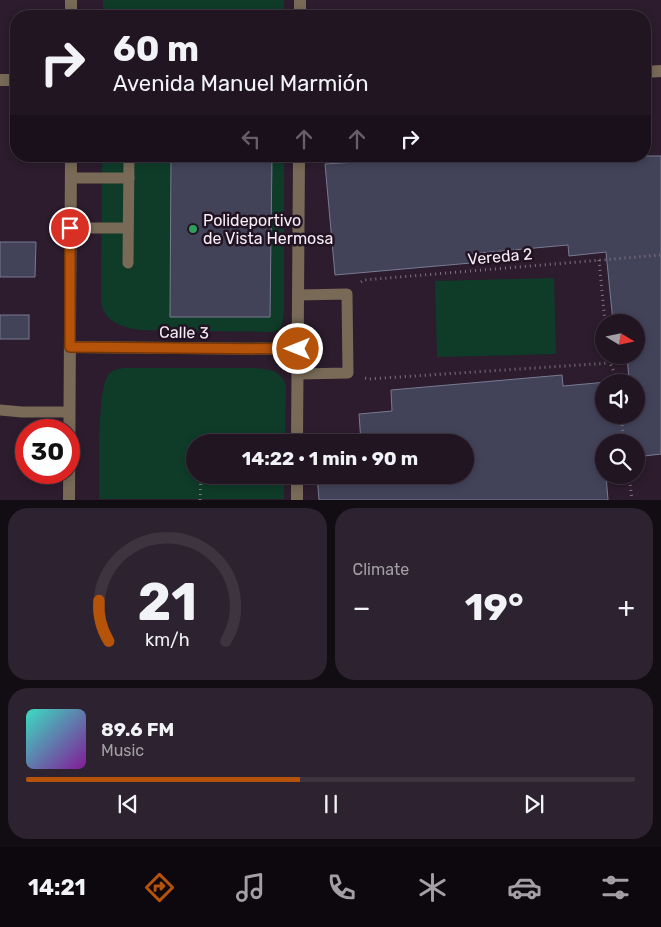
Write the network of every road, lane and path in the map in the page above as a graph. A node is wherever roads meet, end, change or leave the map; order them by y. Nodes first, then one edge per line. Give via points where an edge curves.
1 (71, 162) edge
2 (129, 162) edge
3 (299, 162) edge
4 (71, 178) junction
5 (129, 178) junction
6 (70, 228) junction
7 (128, 228) junction
8 (661, 255) edge
9 (599, 260) junction
10 (128, 262) dead end
11 (347, 294) junction
12 (298, 295) junction
13 (604, 314) edge
14 (70, 347) junction
15 (298, 349) junction
16 (595, 364) edge
17 (348, 372) junction
18 (298, 374) junction
19 (0, 410) edge
20 (69, 412) junction
21 (297, 434) edge
22 (201, 484) edge
23 (297, 484) edge
24 (630, 484) edge
25 (69, 500) edge
26 (200, 500) edge
27 (297, 500) edge
28 (632, 500) edge

1 - 4 street
2 - 5 lane
3 - 12 street
4 - 5 lane
4 - 6 street
5 - 7 lane
6 - 7 lane
6 - 14 street
7 - 10 lane
8 - 9 path, Vereda 2
9 - 11 path, Vereda 2 via 364,280
9 - 13 path
11 - 12 lane
11 - 17 lane
12 - 15 street
14 - 15 street, Calle 3
14 - 20 street
15 - 18 street
16 - 17 path via 370,379
17 - 18 lane
18 - 21 street
19 - 20 lane
20 - 25 street
22 - 26 path
23 - 27 street
24 - 28 path

